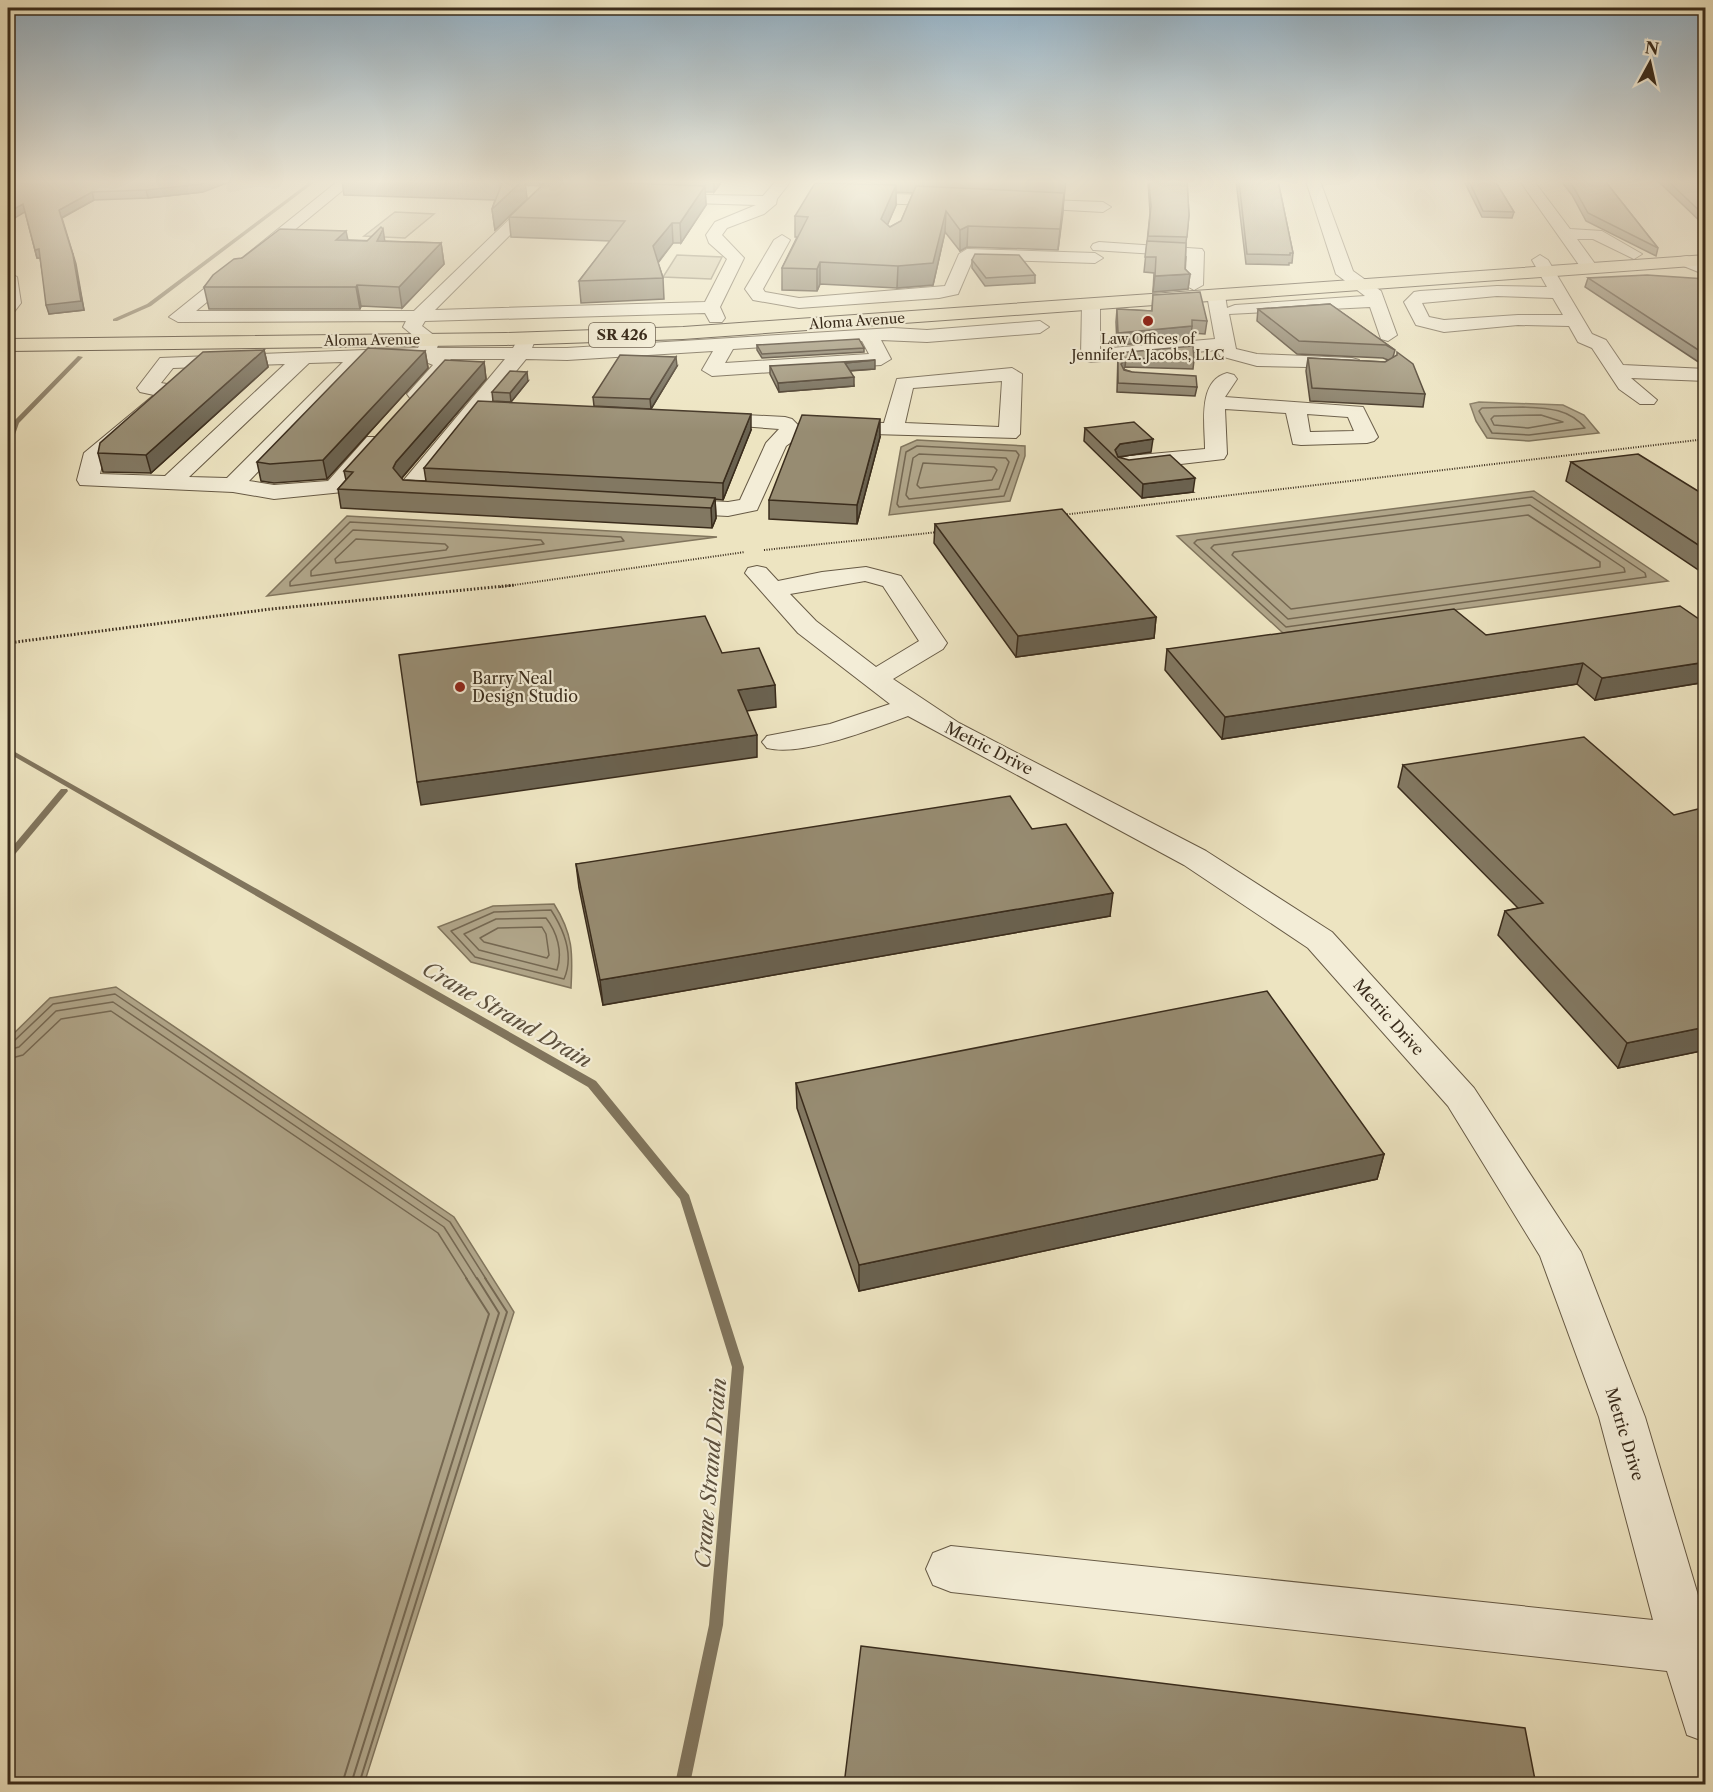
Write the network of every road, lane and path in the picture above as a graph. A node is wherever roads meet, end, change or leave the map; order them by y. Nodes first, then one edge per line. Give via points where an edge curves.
1 (246, 265) edge
2 (474, 265) edge
3 (733, 265) edge
4 (768, 265) edge
5 (963, 265) edge
6 (1096, 265) edge
7 (1195, 265) edge
8 (1342, 265) edge
9 (1563, 265) edge
10 (1543, 266) junction
11 (1345, 274) junction
12 (1194, 285) junction
13 (1361, 285) junction
14 (1092, 290) junction
15 (1558, 293) junction
16 (1216, 295) junction
17 (1376, 301) junction
18 (1236, 302) junction
19 (882, 307) junction
20 (714, 312) junction
21 (950, 315) junction
22 (416, 322) junction
23 (1040, 327) dead end
24 (838, 330) junction
25 (1581, 330) junction
26 (8, 332) edge
27 (966, 333) junction
28 (1388, 334) dead end
29 (869, 336) junction
30 (645, 341) junction
31 (8, 345) edge
32 (726, 345) junction
33 (523, 346) junction
34 (428, 347) junction
35 (1226, 348) junction
36 (297, 350) junction
37 (360, 356) junction
38 (1371, 365) edge
39 (1616, 371) junction
40 (1706, 375) edge
41 (1203, 377) dead end
42 (1227, 379) junction
43 (1647, 400) dead end
44 (1215, 402) junction
45 (1295, 407) dead end
46 (405, 408) edge
47 (473, 408) junction
48 (497, 410) edge
49 (689, 418) edge
50 (390, 425) edge
51 (457, 428) junction
52 (481, 429) edge
53 (893, 429) junction
54 (782, 434) junction
55 (1706, 440) edge
56 (754, 442) dead end
57 (1127, 464) edge
58 (421, 472) junction
59 (445, 473) edge
60 (171, 482) junction
61 (233, 485) junction
62 (673, 485) edge
63 (757, 489) junction
64 (462, 495) edge
65 (647, 504) edge
66 (1056, 516) edge
67 (941, 531) edge
68 (8, 643) edge
69 (893, 692) junction
70 (777, 742) dead end
71 (951, 1569) dead end
72 (1685, 1648) junction
73 (1706, 1716) edge

1 - 22 street via 178,317
2 - 22 street
3 - 20 street
4 - 5 street via 754,289 759,296 799,303 952,290
6 - 14 street
7 - 12 street
8 - 11 street
9 - 10 main road, Aloma Avenue / SR 426
10 - 11 main road, Aloma Avenue / SR 426
10 - 13 main road, Aloma Avenue / SR 426
10 - 15 street
11 - 12 main road, Aloma Avenue / SR 426
11 - 13 street
12 - 14 main road, Aloma Avenue / SR 426
13 - 17 street via 1375,294
13 - 18 main road, Aloma Avenue / SR 426
14 - 16 main road, Aloma Avenue / SR 426
14 - 19 main road, Aloma Avenue / SR 426
14 - 21 main road, Aloma Avenue / SR 426
14 - 35 street via 1091,356
15 - 25 street
15 - 25 street via 1497,291 1420,296 1413,302 1422,321 1444,326 1518,320
16 - 18 main road, Aloma Avenue / SR 426
16 - 35 street
17 - 18 street via 1255,309
17 - 28 street
19 - 20 main road, Aloma Avenue / SR 426
19 - 24 main road
20 - 22 main road, Aloma Avenue / SR 426
21 - 24 main road, Aloma Avenue / SR 426
21 - 27 street
22 - 26 main road, Aloma Avenue / SR 426
22 - 34 street
23 - 27 street
24 - 29 street
24 - 30 main road, Aloma Avenue / SR 426
24 - 32 street
25 - 39 street via 1599,344
27 - 29 street
29 - 32 street via 881,359 712,370
30 - 32 street
30 - 33 street via 567,354
31 - 36 main road, Aloma Avenue
33 - 34 street
33 - 47 street
34 - 36 main road, Aloma Avenue
34 - 37 street
34 - 46 street via 445,364
35 - 38 street via 1257,360
35 - 42 street
36 - 37 street
36 - 60 street
36 - 60 street via 279,358 167,362 147,388 171,390 92,458 88,480
37 - 61 street
39 - 40 street
39 - 43 street via 1634,393
41 - 42 street
42 - 44 street via 1215,395
44 - 45 street
44 - 57 street via 1215,454
47 - 48 street
47 - 51 street
49 - 54 street
50 - 61 street via 335,487 274,492
51 - 52 street
51 - 58 street
53 - 53 street via 1009,434 1012,374 904,383
53 - 54 street
54 - 56 street
54 - 63 street
55 - 66 path
58 - 59 street
58 - 64 street via 409,487 416,492
60 - 61 street
62 - 63 street
63 - 65 street via 749,505 728,509
67 - 68 path via 724,554 517,585 271,609
69 - 69 street, Metric Drive via 807,627 765,581 866,574 892,581 934,643
69 - 70 street via 835,732
69 - 72 street, Metric Drive via 949,729 1195,858 1320,940 1461,1097 1560,1252 1622,1417
71 - 72 street
72 - 73 street, Metric Drive

